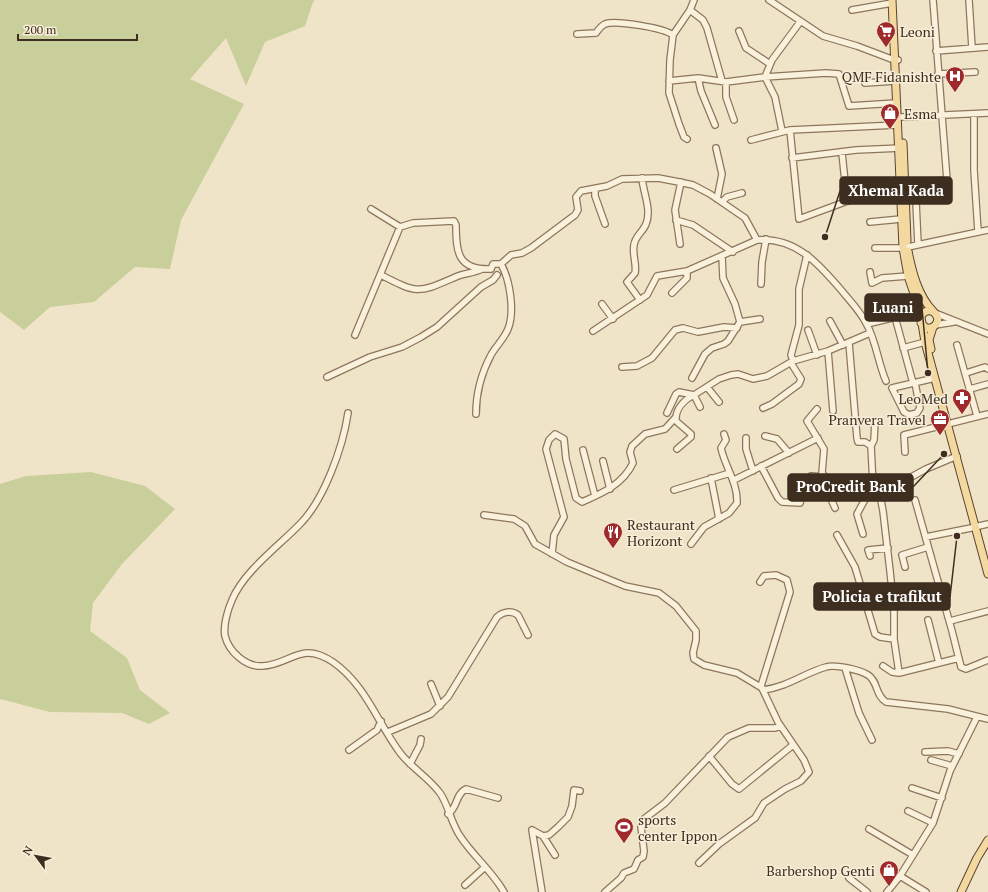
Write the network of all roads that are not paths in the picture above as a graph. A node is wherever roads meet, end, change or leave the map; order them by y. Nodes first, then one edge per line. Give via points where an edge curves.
1 (694, 0) edge
2 (769, 0) edge
3 (933, 0) edge
4 (969, 0) edge
5 (893, 1) edge
6 (690, 10) junction
7 (852, 10) dead end
8 (800, 22) junction
9 (739, 31) dead end
10 (577, 34) dead end
11 (674, 35) junction
12 (988, 47) edge
13 (972, 48) junction
14 (936, 51) junction
15 (896, 60) junction
16 (770, 64) junction
17 (975, 72) dead end
18 (938, 74) junction
19 (765, 77) junction
20 (698, 78) junction
21 (669, 81) junction
22 (724, 81) junction
23 (895, 81) junction
24 (865, 83) dead end
25 (896, 103) junction
26 (988, 113) edge
27 (974, 114) junction
28 (941, 116) junction
29 (901, 117) junction
30 (734, 120) dead end
31 (715, 125) dead end
32 (897, 125) junction
33 (790, 130) junction
34 (782, 131) junction
35 (687, 139) dead end
36 (751, 140) dead end
37 (716, 148) dead end
38 (900, 148) junction
39 (842, 154) junction
40 (792, 158) junction
41 (642, 178) junction
42 (947, 180) junction
43 (681, 182) junction
44 (915, 182) junction
45 (903, 183) junction
46 (595, 189) junction
47 (742, 193) dead end
48 (947, 198) dead end
49 (720, 200) junction
50 (847, 201) junction
51 (372, 209) dead end
52 (901, 219) junction
53 (676, 220) junction
54 (870, 222) dead end
55 (605, 224) dead end
56 (400, 228) junction
57 (988, 230) edge
58 (978, 232) junction
59 (766, 239) junction
60 (757, 240) junction
61 (680, 244) dead end
62 (918, 244) junction
63 (905, 247) junction
64 (875, 248) dead end
65 (733, 252) junction
66 (808, 255) junction
67 (722, 256) junction
68 (502, 267) junction
69 (482, 269) junction
70 (491, 269) junction
71 (687, 271) junction
72 (870, 272) dead end
73 (381, 275) junction
74 (497, 275) junction
75 (908, 276) junction
76 (761, 284) dead end
77 (672, 293) dead end
78 (640, 300) junction
79 (602, 304) dead end
80 (934, 312) junction
81 (895, 317) junction
82 (613, 319) junction
83 (760, 319) dead end
84 (920, 319) junction
85 (830, 321) dead end
86 (956, 321) junction
87 (740, 322) junction
88 (867, 324) junction
89 (934, 326) junction
90 (737, 328) junction
91 (808, 330) dead end
92 (593, 331) dead end
93 (870, 333) junction
94 (988, 334) edge
95 (355, 335) dead end
96 (925, 342) junction
97 (849, 343) junction
98 (843, 345) junction
99 (957, 345) dead end
100 (903, 348) junction
101 (828, 351) junction
102 (817, 354) junction
103 (792, 362) junction
104 (622, 367) dead end
105 (988, 369) edge
106 (966, 373) junction
107 (327, 377) dead end
108 (692, 378) dead end
109 (935, 378) junction
110 (886, 381) dead end
111 (914, 383) junction
112 (988, 384) edge
113 (707, 387) junction
114 (970, 389) junction
115 (694, 395) junction
116 (719, 402) dead end
117 (700, 407) dead end
118 (763, 408) dead end
119 (817, 409) dead end
120 (833, 411) dead end
121 (348, 413) dead end
122 (668, 413) dead end
123 (476, 414) dead end
124 (988, 414) edge
125 (977, 416) junction
126 (676, 417) junction
127 (875, 421) dead end
128 (949, 423) junction
129 (724, 434) dead end
130 (765, 436) dead end
131 (746, 438) dead end
132 (818, 438) junction
133 (871, 446) junction
134 (583, 450) dead end
135 (677, 450) dead end
136 (905, 452) dead end
137 (788, 453) junction
138 (957, 456) junction
139 (603, 461) dead end
140 (761, 466) junction
141 (753, 471) junction
142 (730, 473) junction
143 (811, 476) dead end
144 (825, 476) junction
145 (711, 478) junction
146 (734, 480) junction
147 (837, 483) junction
148 (875, 485) junction
149 (610, 488) junction
150 (674, 490) dead end
151 (832, 493) junction
152 (595, 496) junction
153 (915, 500) dead end
154 (835, 508) dead end
155 (484, 515) dead end
156 (719, 519) junction
157 (988, 524) edge
158 (978, 526) junction
159 (863, 534) dead end
160 (837, 535) dead end
161 (926, 538) junction
162 (691, 544) dead end
163 (928, 547) junction
164 (888, 548) junction
165 (552, 554) junction
166 (870, 556) dead end
167 (988, 557) edge
168 (905, 567) dead end
169 (988, 574) edge
170 (760, 582) dead end
171 (988, 611) edge
172 (928, 620) dead end
173 (950, 621) junction
174 (528, 635) dead end
175 (894, 639) junction
176 (959, 658) junction
177 (988, 660) edge
178 (938, 663) junction
179 (883, 666) dead end
180 (845, 668) junction
181 (899, 673) junction
182 (431, 684) dead end
183 (763, 689) junction
184 (440, 706) junction
185 (977, 717) junction
186 (988, 719) edge
187 (381, 721) junction
188 (780, 726) junction
189 (388, 732) junction
190 (421, 739) dead end
191 (872, 740) dead end
192 (793, 746) junction
193 (349, 750) dead end
194 (925, 752) dead end
195 (711, 753) junction
196 (959, 754) junction
197 (931, 760) dead end
198 (410, 764) junction
199 (952, 766) junction
200 (912, 788) dead end
201 (580, 791) dead end
202 (498, 798) dead end
203 (942, 798) junction
204 (908, 811) dead end
205 (448, 814) junction
206 (934, 823) junction
207 (869, 829) dead end
208 (543, 836) junction
209 (988, 840) edge
210 (555, 855) dead end
211 (913, 855) junction
212 (699, 863) dead end
213 (485, 867) junction
214 (900, 876) junction
215 (849, 878) dead end
216 (465, 885) dead end
217 (504, 892) edge
218 (542, 892) edge
219 (605, 892) edge
220 (867, 892) edge
221 (887, 892) edge
222 (926, 892) edge
223 (960, 892) edge

1 - 6 street
2 - 8 street
3 - 14 street
4 - 13 street
5 - 7 street
5 - 15 main road
6 - 11 street
6 - 22 street via 703,20
8 - 15 street via 823,36
8 - 16 street
9 - 16 street via 746,48
10 - 11 street via 596,33 610,23 666,30
11 - 21 street
12 - 13 street
13 - 14 street
14 - 18 street
15 - 23 main road
15 - 29 main road
16 - 19 street
17 - 18 street
18 - 28 street
19 - 22 street
19 - 25 street via 839,74 849,106
19 - 34 street via 775,96
20 - 21 street
20 - 22 street
20 - 31 street
21 - 35 street via 672,103
22 - 30 street via 726,97
23 - 24 street
23 - 25 main road
25 - 32 main road
26 - 27 street
27 - 28 street
27 - 58 street
28 - 29 street
28 - 42 street
29 - 38 main road
32 - 33 street
32 - 38 main road
33 - 34 street
33 - 40 street
34 - 36 street
37 - 49 street via 722,174
38 - 39 street via 856,150
38 - 45 main road
39 - 40 street
39 - 50 street
40 - 50 street via 799,219
41 - 43 street
41 - 46 street via 622,179
41 - 78 street via 648,205 646,224 634,245 636,269 634,276 627,282
42 - 44 street
42 - 48 street
43 - 49 street via 693,185
43 - 53 street via 675,203
44 - 45 street
44 - 62 street
45 - 50 street
45 - 52 main road
45 - 63 main road
46 - 55 street
46 - 68 street via 578,193 578,210 575,215 531,248 511,255
47 - 49 street
49 - 60 street via 745,218
51 - 56 street
52 - 54 street
52 - 63 main road
53 - 61 street
53 - 65 street via 693,225
56 - 69 street via 413,223 454,221 458,254 462,261 471,268
56 - 73 street
57 - 58 street
58 - 62 street
59 - 60 street
59 - 66 street via 788,244
59 - 76 street
60 - 65 street
62 - 63 street
63 - 64 street
63 - 75 main road
63 - 80 main road via 924,300
65 - 67 street
66 - 88 street via 825,270
66 - 103 street via 799,289 799,325
67 - 71 street
67 - 87 street via 723,278
68 - 70 street via 496,262
68 - 74 street
68 - 123 street via 510,289 510,321 491,355 478,393
69 - 70 street
69 - 73 street via 420,291 409,289
70 - 74 street
71 - 77 street via 687,278
71 - 78 street via 657,276 647,295
72 - 75 street via 872,283 882,278
73 - 95 street
74 - 107 street via 437,327 421,337
75 - 84 main road via 917,299
78 - 82 street
79 - 82 street
80 - 84 main road via 926,311
80 - 86 street
80 - 89 main road via 938,319
81 - 84 street via 910,315
81 - 88 street
81 - 100 street
82 - 92 street
83 - 87 street
84 - 89 main road via 926,328
84 - 96 main road
85 - 98 street
86 - 89 street
86 - 94 street
87 - 90 street
88 - 93 street
89 - 128 main road via 930,344
90 - 104 street via 724,327 698,332 683,328 676,330 652,358 637,366
90 - 108 street via 724,344 712,348 705,354
91 - 102 street
93 - 97 street
93 - 110 street
96 - 100 street
96 - 109 main road
97 - 98 street
97 - 133 street via 857,438 858,442 865,442
98 - 101 street
99 - 106 street
100 - 111 street
101 - 102 street
101 - 120 street
102 - 103 street
103 - 113 street via 766,376 754,379 738,374 731,375
103 - 118 street via 801,379 799,384
105 - 106 street via 985,367
106 - 114 street
109 - 111 street
109 - 128 main road
111 - 111 street via 920,408 917,413 909,415 904,412 892,388
112 - 114 street
113 - 115 street
113 - 116 street
114 - 125 street
115 - 117 street
115 - 122 street via 678,392
115 - 126 street via 684,400
119 - 132 street via 807,421
121 - 187 street via 344,438 312,510 242,584 232,599 225,630 228,644 238,656 254,666 269,665 300,653 331,661 351,678
124 - 125 street
125 - 128 street
126 - 135 street via 676,421 691,434
126 - 149 street via 665,429 645,434 632,446 630,452 634,463 628,474
127 - 133 street via 874,440
128 - 136 street via 904,435
128 - 138 main road
128 - 158 main road
129 - 142 street via 726,440 721,448
130 - 137 street via 777,439
131 - 141 street via 746,449
132 - 137 street
132 - 144 street via 824,449 822,473
133 - 148 street
134 - 152 street
137 - 140 street
138 - 148 street via 902,482 886,486
138 - 158 main road
139 - 149 street
140 - 141 street
140 - 151 street via 782,502 800,503 803,492
141 - 146 street
142 - 145 street
142 - 146 street
143 - 144 street
144 - 147 street
145 - 150 street
145 - 156 street
146 - 156 street via 737,503 732,511
147 - 148 street
147 - 151 street
148 - 159 street via 857,514
148 - 164 street
149 - 152 street
151 - 154 street via 831,499
152 - 165 street via 582,502 576,498 566,459 564,439 555,434 549,440 546,449 564,517 554,535
153 - 161 street
155 - 165 street via 514,520 525,526 535,544
156 - 162 street via 704,527
157 - 158 street
158 - 161 street
158 - 167 main road
158 - 169 main road
160 - 175 street via 855,566 876,634
161 - 163 street
163 - 168 street via 902,555
163 - 173 street
164 - 166 street via 868,550
164 - 175 street
165 - 183 street via 625,586 659,593 676,606 696,631 694,659 704,665 737,673
170 - 183 street via 764,576 776,575 787,580 790,592 762,681
171 - 173 street
172 - 178 street
173 - 176 street
174 - 184 street via 521,619 515,613 506,612 497,617
175 - 181 street
176 - 177 street via 962,669
176 - 178 street
178 - 181 street
179 - 181 street
180 - 183 street via 827,666 781,687
180 - 185 street via 859,670 871,678 879,696 886,702 948,709
180 - 191 street via 859,713
182 - 184 street
183 - 188 street
184 - 189 street via 430,714
185 - 186 street
185 - 196 street
187 - 189 street
187 - 193 street via 377,730
188 - 192 street
188 - 195 street via 749,728 734,733
189 - 198 street
190 - 198 street
192 - 195 street via 739,789 732,784
192 - 212 street via 808,767 810,772 807,776 764,803 755,818 719,844
194 - 196 street via 948,751
195 - 219 street via 665,803 644,819 641,827 643,857 638,860 634,869 624,873 622,878
196 - 199 street
197 - 199 street
198 - 205 street via 441,794
199 - 203 street
200 - 203 street
201 - 208 street via 574,790 568,817 550,835
202 - 205 street via 466,789 460,793 454,810
203 - 206 street
204 - 206 street
205 - 213 street via 459,836
206 - 211 street
207 - 211 street
208 - 210 street
208 - 218 street via 532,830
209 - 223 main road via 976,858
211 - 214 street
213 - 216 street
213 - 217 street
214 - 221 street
214 - 222 street
215 - 220 street

